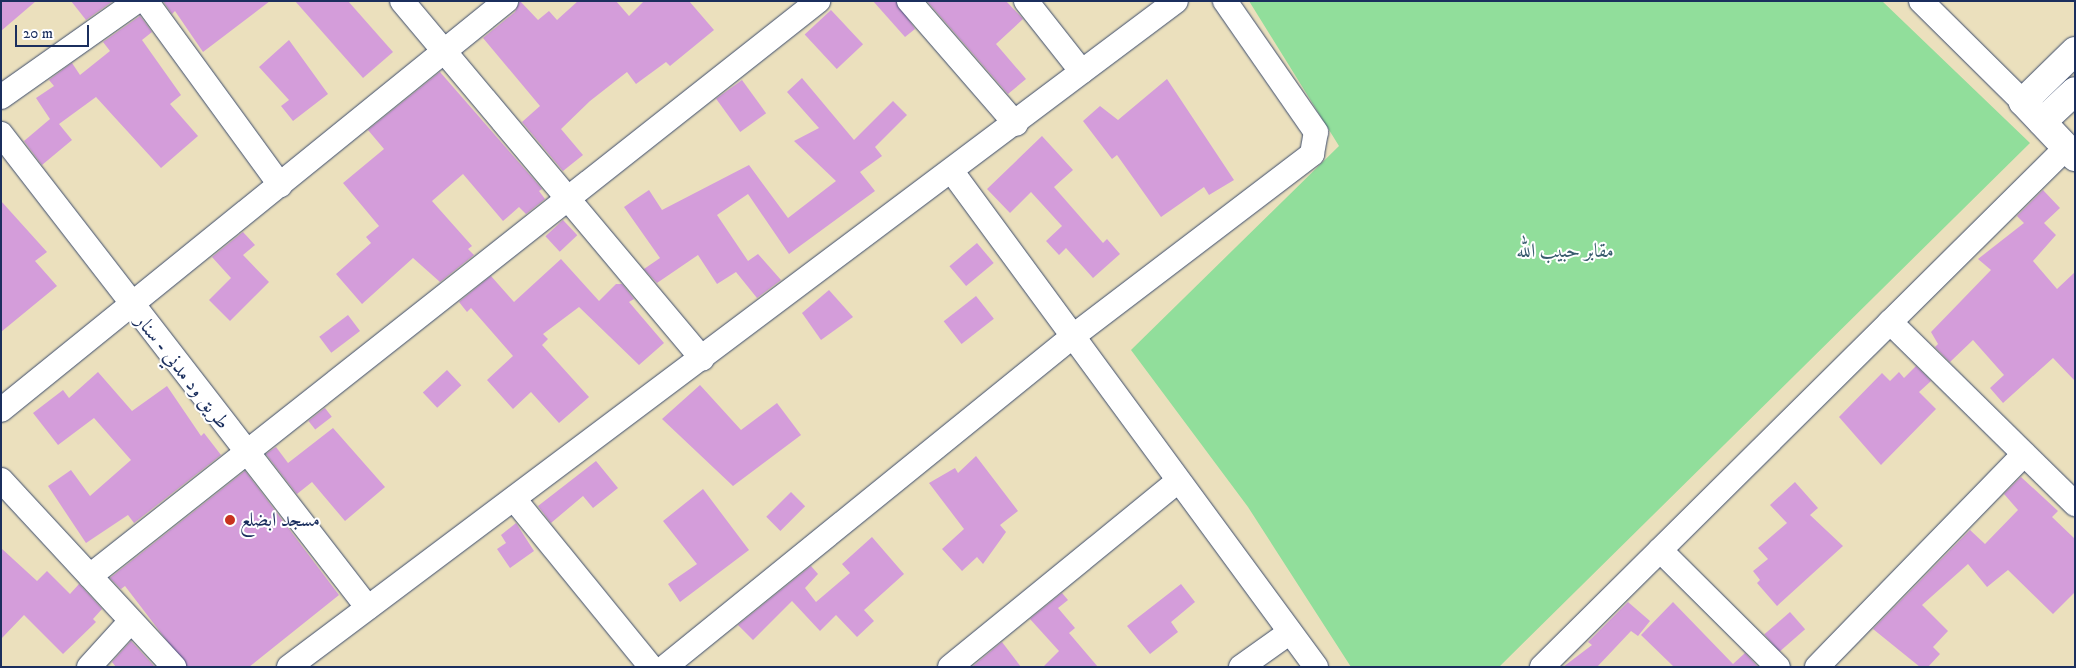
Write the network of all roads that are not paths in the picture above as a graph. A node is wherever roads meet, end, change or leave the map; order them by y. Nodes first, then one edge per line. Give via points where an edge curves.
1 (137, 1) edge
2 (146, 1) edge
3 (402, 1) edge
4 (506, 1) edge
5 (818, 1) edge
6 (908, 1) edge
7 (1026, 1) edge
8 (1176, 1) edge
9 (1225, 1) edge
10 (1921, 1) edge
11 (2075, 51) edge
12 (444, 52) junction
13 (1082, 72) junction
14 (2075, 91) edge
15 (1, 97) edge
16 (2023, 102) junction
17 (2042, 122) junction
18 (1016, 124) junction
19 (1, 134) edge
20 (2070, 152) edge
21 (953, 172) junction
22 (280, 186) junction
23 (567, 198) junction
24 (132, 306) junction
25 (1890, 322) junction
26 (1072, 336) junction
27 (702, 360) junction
28 (1, 410) edge
29 (2024, 454) junction
30 (246, 455) junction
31 (1, 480) edge
32 (1177, 482) junction
33 (514, 499) junction
34 (2075, 504) edge
35 (1660, 550) junction
36 (90, 576) junction
37 (368, 608) junction
38 (131, 620) junction
39 (1290, 632) junction
40 (89, 667) edge
41 (174, 667) edge
42 (289, 667) edge
43 (651, 667) edge
44 (665, 667) edge
45 (950, 667) edge
46 (1241, 667) edge
47 (1316, 667) edge
48 (1542, 667) edge
49 (1778, 667) edge
50 (1818, 667) edge

1 - 15 street
2 - 22 street
3 - 12 street
4 - 12 street
5 - 23 street
6 - 18 street
7 - 13 street
8 - 13 street
9 - 26 street via 1316,132 1317,145 1312,154
10 - 16 street
11 - 16 street
12 - 22 street
12 - 23 street
13 - 18 street
14 - 17 street
16 - 17 street
17 - 20 street
18 - 21 street
19 - 24 street, طريق ود مدني - سنار
20 - 25 street
21 - 26 street
21 - 27 street
22 - 24 street
23 - 27 street
23 - 30 street
24 - 28 street
24 - 30 street, طريق ود مدني - سنار
25 - 29 street
25 - 35 street
26 - 32 street
26 - 44 street
27 - 33 street
29 - 34 street
29 - 50 street
30 - 36 street
30 - 37 street, طريق ود مدني - سنار
31 - 36 street
32 - 39 street
32 - 45 street
33 - 37 street
33 - 43 street
35 - 48 street
35 - 49 street
36 - 38 street
37 - 42 street
38 - 40 street
38 - 41 street
39 - 46 street
39 - 47 street

